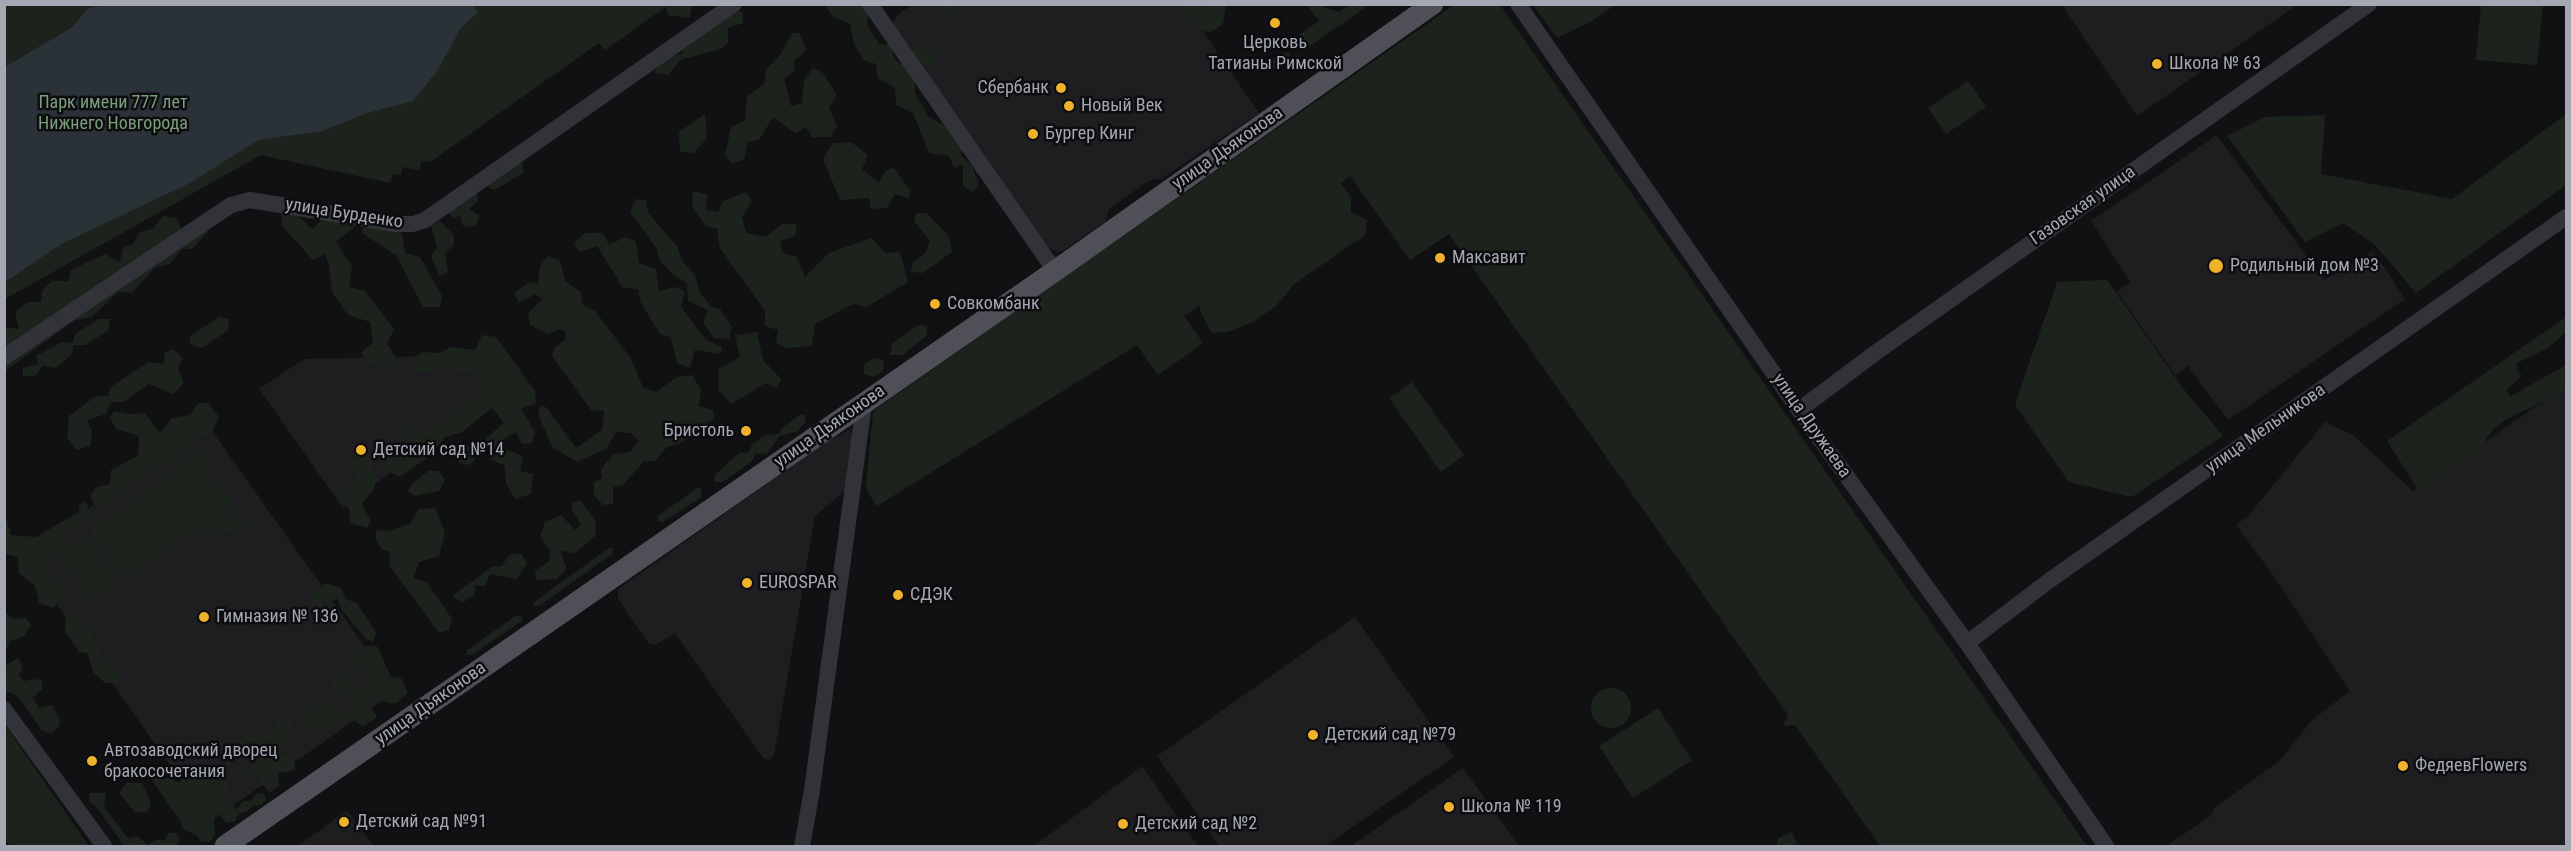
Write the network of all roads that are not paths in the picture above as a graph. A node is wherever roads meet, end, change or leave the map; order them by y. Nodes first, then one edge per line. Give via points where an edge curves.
1 (734, 4) edge
2 (870, 4) edge
3 (1433, 4) edge
4 (1518, 4) edge
5 (2368, 4) edge
6 (2566, 217) edge
7 (1055, 271) junction
8 (4, 357) edge
9 (864, 404) junction
10 (1799, 410) junction
11 (1967, 642) junction
12 (4, 709) edge
13 (104, 846) edge
14 (225, 846) edge
15 (802, 846) edge
16 (2106, 846) edge

1 - 8 street, улица Бурденко via 425,220 395,224 250,200 231,205
2 - 7 street
3 - 7 main road, улица Дьяконова
4 - 10 street, улица Дружаева
5 - 10 street, Газовская улица
6 - 11 street, улица Мельникова
7 - 9 main road, улица Дьяконова
9 - 14 main road, улица Дьяконова
9 - 15 street
10 - 11 street, улица Дружаева
11 - 16 street, улица Дружаева
12 - 13 street

